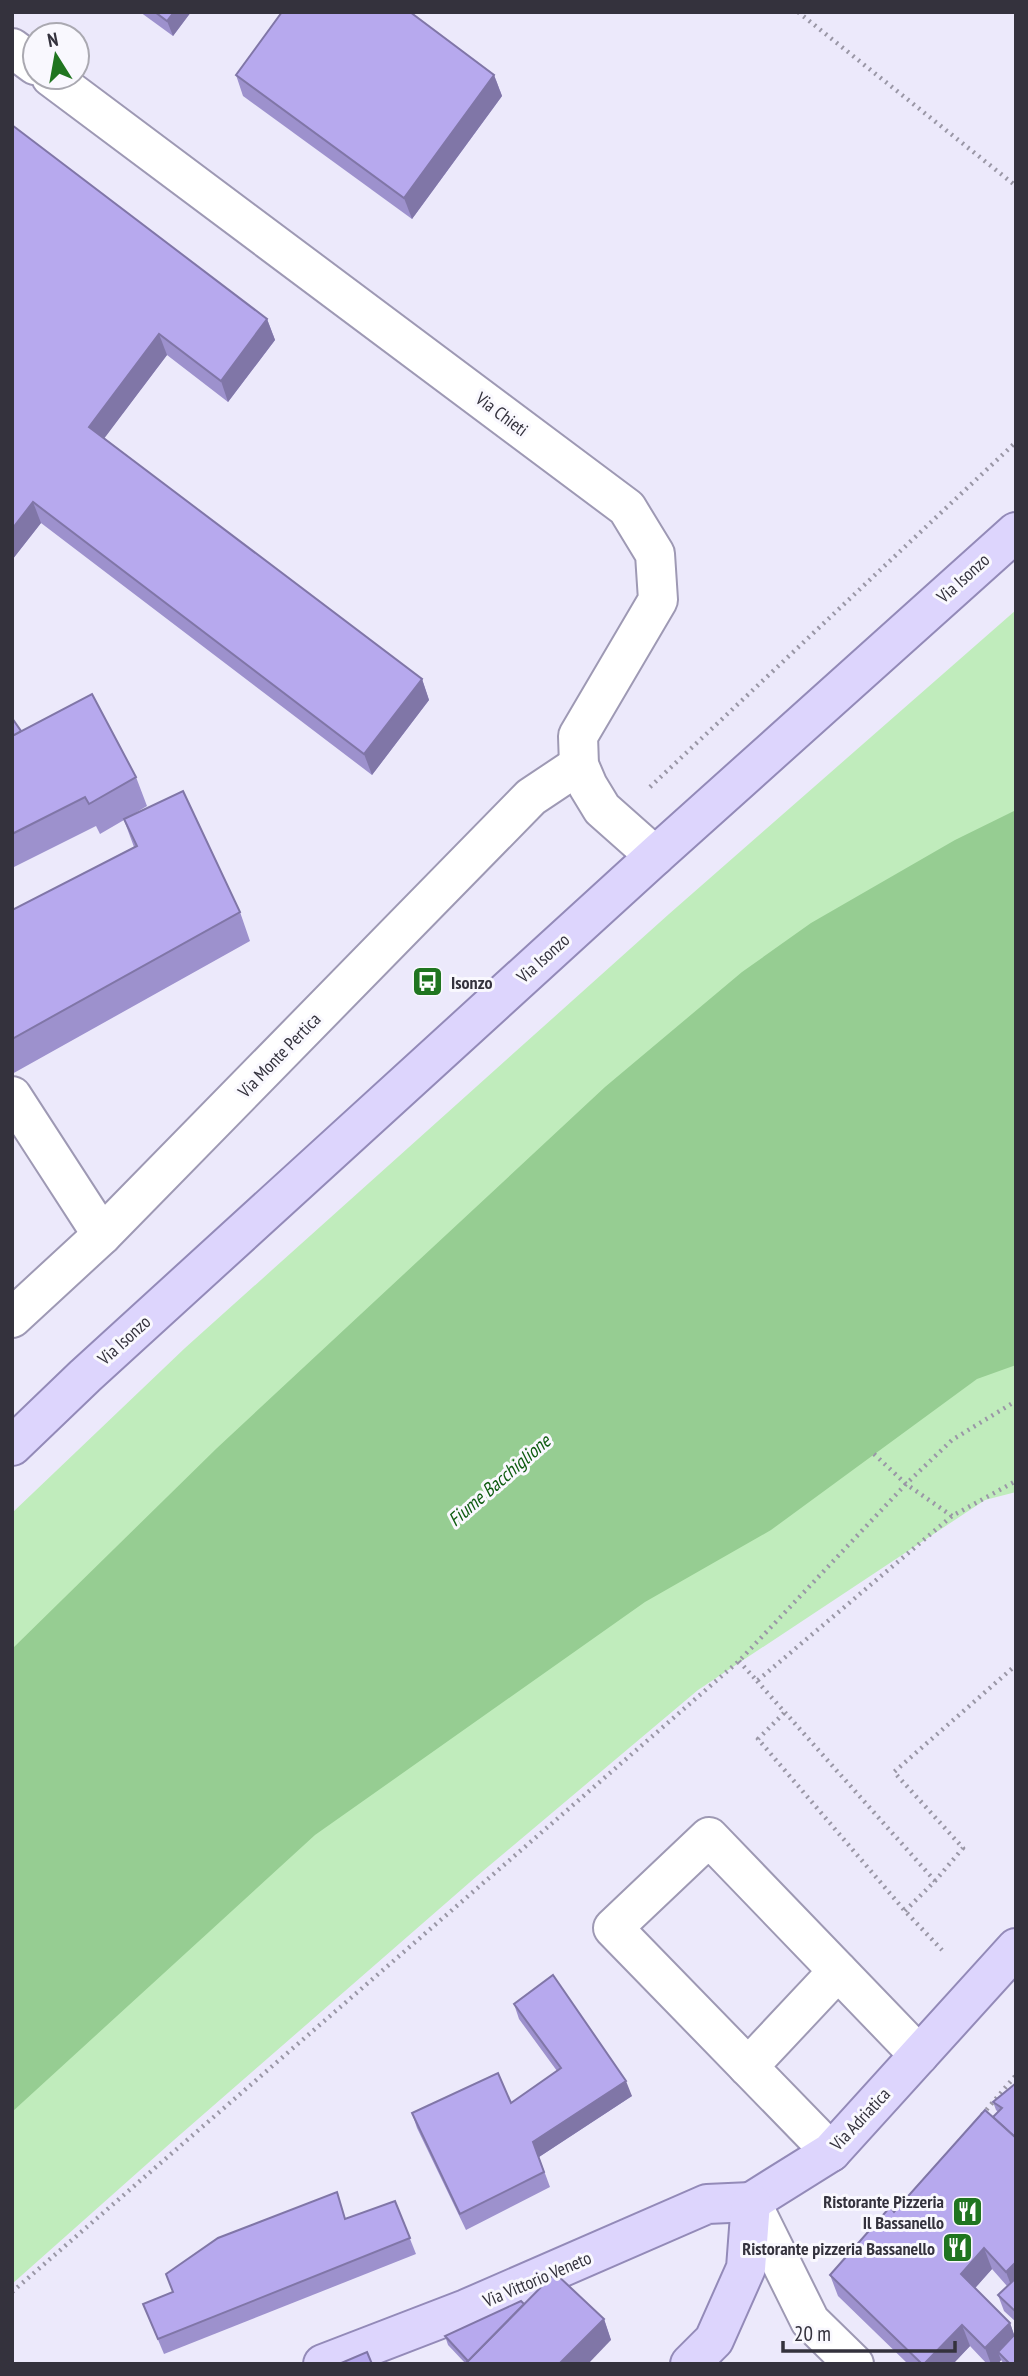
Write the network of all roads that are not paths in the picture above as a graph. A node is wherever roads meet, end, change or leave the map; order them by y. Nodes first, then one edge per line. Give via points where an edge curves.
1 (70, 91) edge
2 (1016, 532) edge
3 (579, 765) junction
4 (655, 856) junction
5 (12, 1096) edge
6 (102, 1236) junction
7 (12, 1318) edge
8 (12, 1446) edge
9 (1016, 1948) edge
10 (838, 1971) junction
11 (919, 2055) junction
12 (748, 2067) junction
13 (831, 2152) junction
14 (751, 2202) junction
15 (323, 2364) edge
16 (690, 2364) edge
17 (854, 2364) edge

1 - 3 street, Via Chieti via 627,508 656,554 658,600 578,736
2 - 4 main road, Via Isonzo
3 - 4 street, Via Chieti via 602,809
3 - 6 street, Via Monte Pertica via 531,797
4 - 8 main road, Via Isonzo
5 - 6 street
6 - 7 street
9 - 11 main road, Via Adriatica
10 - 11 street
10 - 12 street
10 - 12 street via 709,1837 612,1928
11 - 13 main road, Via Adriatica
12 - 13 street
13 - 14 main road, Via Adriatica
14 - 15 main road, Via Vittorio Veneto via 707,2204 466,2309
14 - 16 main road via 746,2267 714,2340
14 - 17 street via 810,2321

